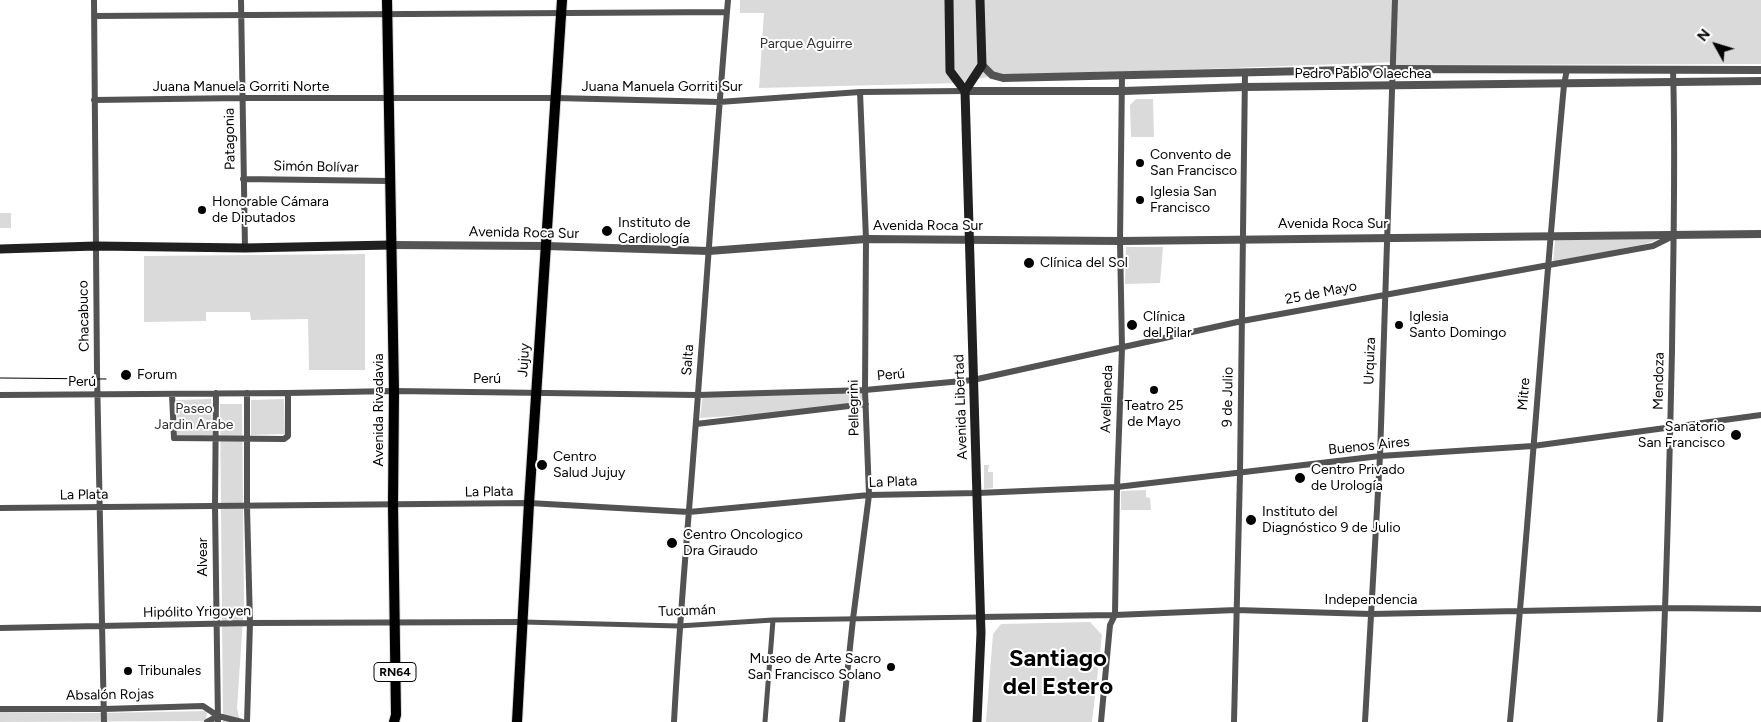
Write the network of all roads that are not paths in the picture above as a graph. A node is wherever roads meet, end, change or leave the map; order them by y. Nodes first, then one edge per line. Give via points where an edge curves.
1 (94, 0) edge
2 (241, 0) edge
3 (387, 0) edge
4 (562, 0) edge
5 (728, 0) edge
6 (949, 0) edge
7 (980, 0) edge
8 (1395, 0) edge
9 (727, 12) junction
10 (561, 13) junction
11 (387, 15) junction
12 (94, 16) junction
13 (241, 16) junction
14 (982, 65) junction
15 (1393, 69) junction
16 (1567, 69) junction
17 (1673, 70) junction
18 (1761, 70) edge
19 (1245, 72) junction
20 (1122, 75) junction
21 (1761, 81) edge
22 (1673, 83) junction
23 (1564, 84) junction
24 (1392, 86) junction
25 (1245, 87) junction
26 (965, 91) junction
27 (1123, 91) junction
28 (860, 92) junction
29 (242, 98) junction
30 (388, 98) junction
31 (556, 98) junction
32 (94, 100) junction
33 (719, 102) junction
34 (243, 179) junction
35 (389, 181) junction
36 (1761, 234) edge
37 (1550, 235) junction
38 (1674, 235) junction
39 (1387, 238) junction
40 (971, 239) junction
41 (1242, 239) junction
42 (866, 240) junction
43 (1120, 240) junction
44 (391, 245) junction
45 (96, 246) junction
46 (546, 246) junction
47 (244, 248) junction
48 (0, 250) edge
49 (709, 251) junction
50 (1547, 266) junction
51 (1385, 294) junction
52 (1242, 320) junction
53 (1122, 348) junction
54 (973, 380) junction
55 (866, 390) junction
56 (394, 391) junction
57 (536, 392) junction
58 (216, 393) junction
59 (247, 393) junction
60 (288, 393) junction
61 (98, 394) junction
62 (172, 394) junction
63 (0, 395) edge
64 (698, 395) junction
65 (866, 404) junction
66 (1761, 415) edge
67 (696, 424) junction
68 (1670, 427) junction
69 (216, 439) junction
70 (247, 439) junction
71 (1533, 446) junction
72 (1380, 456) junction
73 (1240, 473) junction
74 (1117, 487) junction
75 (978, 493) junction
76 (869, 495) junction
77 (528, 503) junction
78 (215, 506) junction
79 (393, 506) junction
80 (101, 507) junction
81 (247, 507) junction
82 (0, 508) edge
83 (689, 512) junction
84 (1666, 608) junction
85 (1761, 609) edge
86 (1236, 610) junction
87 (1521, 612) junction
88 (1372, 614) junction
89 (1114, 615) junction
90 (981, 617) junction
91 (853, 619) junction
92 (773, 620) junction
93 (394, 622) junction
94 (523, 622) junction
95 (250, 623) junction
96 (216, 625) junction
97 (103, 626) junction
98 (679, 626) junction
99 (0, 628) edge
100 (0, 709) edge
101 (104, 709) junction
102 (218, 719) edge
103 (104, 722) edge
104 (207, 722) edge
105 (242, 722) edge
106 (247, 722) edge
107 (394, 722) edge
108 (517, 722) edge
109 (674, 722) edge
110 (765, 722) edge
111 (842, 722) edge
112 (978, 722) edge
113 (1101, 722) edge
114 (1234, 722) edge
115 (1365, 722) edge
116 (1510, 722) edge
117 (1660, 722) edge

1 - 12 street, Chacabuco
2 - 13 street, Patagonia
3 - 11 main road, Avenida Rivadavia
4 - 10 main road, Jujuy
5 - 9 street, Salta
6 - 26 main road via 950,71
7 - 14 main road
8 - 15 street, Urquiza
9 - 10 street
9 - 33 street, Salta
10 - 11 street
10 - 31 main road, Jujuy
11 - 13 street
11 - 30 main road, Avenida Rivadavia
12 - 13 street
12 - 32 street, Chacabuco
13 - 29 street, Patagonia
14 - 20 street, Pedro Pablo Olaechea via 992,75 1003,78
14 - 26 main road
15 - 16 street, Pedro Pablo Olaechea
15 - 19 street, Pedro Pablo Olaechea
15 - 24 street, Urquiza
16 - 17 street, Pedro Pablo Olaechea
16 - 23 street, Mitre
17 - 18 street, Pedro Pablo Olaechea
17 - 22 street, Mendoza
19 - 20 street, Pedro Pablo Olaechea
19 - 25 street, 9 de Julio
20 - 27 street, Avellaneda
21 - 22 street, Pedro Pablo Olaechea
22 - 23 street, Pedro Pablo Olaechea
22 - 38 street, Mendoza
23 - 24 street, Pedro Pablo Olaechea
23 - 37 street, Mitre
24 - 25 street, Pedro Pablo Olaechea
24 - 39 street, Urquiza
25 - 27 street, Pedro Pablo Olaechea
25 - 41 street, 9 de Julio
26 - 27 street, Pedro Pablo Olaechea
26 - 28 street, Juana Manuela Gorriti Sur
26 - 40 main road, Avenida Libertad
27 - 43 street, Avellaneda
28 - 33 street, Juana Manuela Gorriti Sur
28 - 42 street, Pellegrini
29 - 30 street, Juana Manuela Gorriti Norte
29 - 32 street, Juana Manuela Gorriti Norte
29 - 34 street, Patagonia
30 - 31 street, Juana Manuela Gorriti Sur
30 - 35 main road, Avenida Rivadavia
31 - 33 street, Juana Manuela Gorriti Sur
31 - 46 main road, Jujuy
32 - 45 street, Chacabuco
33 - 49 street, Salta
34 - 35 street, Simón Bolívar
34 - 47 street, Patagonia
35 - 44 main road, Avenida Rivadavia
36 - 38 street, Avenida Roca Sur
37 - 38 street, Avenida Roca Sur
37 - 39 street, Avenida Roca Sur
37 - 50 street, Mitre
38 - 50 street, 25 de Mayo via 1653,246
38 - 68 street, Mendoza
39 - 41 street, Avenida Roca Sur
39 - 51 street, Urquiza
40 - 42 street, Avenida Roca Sur
40 - 43 street, Avenida Roca Sur
40 - 54 main road, Avenida Libertad
41 - 43 street, Avenida Roca Sur
41 - 52 street, 9 de Julio
42 - 49 street, Avenida Roca Sur
42 - 55 street, Pellegrini
43 - 53 street, Avellaneda
44 - 46 street, Avenida Roca Sur
44 - 47 main road, Avenida Roca Sur
44 - 56 main road, Avenida Rivadavia
45 - 47 main road, Avenida Roca Sur
45 - 48 main road, Avenida Roca Sur
45 - 61 street, Chacabuco
46 - 49 street, Avenida Roca Sur
46 - 57 main road, Jujuy
49 - 64 street, Salta
50 - 51 street, 25 de Mayo
50 - 71 street, Mitre
51 - 52 street, 25 de Mayo
51 - 72 street, Urquiza
52 - 53 street, 25 de Mayo
52 - 73 street, 9 de Julio
53 - 54 street, 25 de Mayo
53 - 74 street, Avellaneda
54 - 55 street, Perú
54 - 75 main road, Avenida Libertad
55 - 64 street, Perú
55 - 65 street, Pellegrini
56 - 57 street, Perú
56 - 60 street, Perú
56 - 79 main road, Avenida Rivadavia
57 - 64 street, Perú
57 - 77 main road, Jujuy
58 - 59 street, Perú
58 - 62 street, Perú
58 - 69 street, Alvear
59 - 60 street, Perú
59 - 70 street
60 - 70 street via 287,438
61 - 62 street, Perú
61 - 63 street, Perú
61 - 80 street, Chacabuco
62 - 69 street via 174,438
64 - 67 street, Salta
65 - 67 street
65 - 76 street, Pellegrini
66 - 68 street, Buenos Aires
67 - 83 street, Salta
68 - 71 street, Buenos Aires
68 - 84 street, Mendoza
69 - 70 street
69 - 78 street, Alvear
70 - 81 street
71 - 72 street, Buenos Aires
71 - 87 street, Mitre
72 - 73 street, Buenos Aires
72 - 88 street, Urquiza
73 - 74 street, Buenos Aires
73 - 86 street, 9 de Julio
74 - 75 street, Buenos Aires
74 - 89 street, Avellaneda
75 - 76 street, La Plata
75 - 90 main road, Avenida Libertad
76 - 83 street, La Plata
76 - 91 street, Pellegrini
77 - 79 street, La Plata
77 - 83 street, La Plata
77 - 94 main road, Jujuy
78 - 80 street, La Plata
78 - 81 street, La Plata
78 - 96 street, Alvear
79 - 81 street, La Plata
79 - 93 main road, Avenida Rivadavia
80 - 82 street, La Plata
80 - 97 street, Chacabuco
81 - 95 street
83 - 98 street, Salta
84 - 85 street, Independencia
84 - 87 street, Independencia
84 - 117 street, Mendoza
86 - 88 street, Independencia
86 - 89 street, Independencia
86 - 114 street, 9 de Julio
87 - 88 street, Independencia
87 - 116 street, Mitre
88 - 115 street, Urquiza
89 - 90 street, Independencia
89 - 113 street, Avellaneda via 1110,625
90 - 91 street, Tucumán
90 - 112 main road, Avenida Libertad
91 - 92 street, Tucumán
91 - 111 street, Pellegrini
92 - 98 street, Tucumán
92 - 110 street
93 - 94 street, Tucumán
93 - 95 street, Hipólito Yrigoyen
93 - 107 main road, Avenida Rivadavia / RN64
94 - 98 street, Tucumán
94 - 108 main road, Jujuy
95 - 96 street, Hipólito Yrigoyen
95 - 106 street
96 - 97 street, Hipólito Yrigoyen
96 - 102 street, Alvear
97 - 99 street, Hipólito Yrigoyen
97 - 101 street, Chacabuco
98 - 109 street, Salta
100 - 101 street, Absalón Rojas
101 - 102 street, Absalón Rojas via 203,706
101 - 103 street, Chacabuco
102 - 104 street
102 - 105 street, Absalón Rojas

